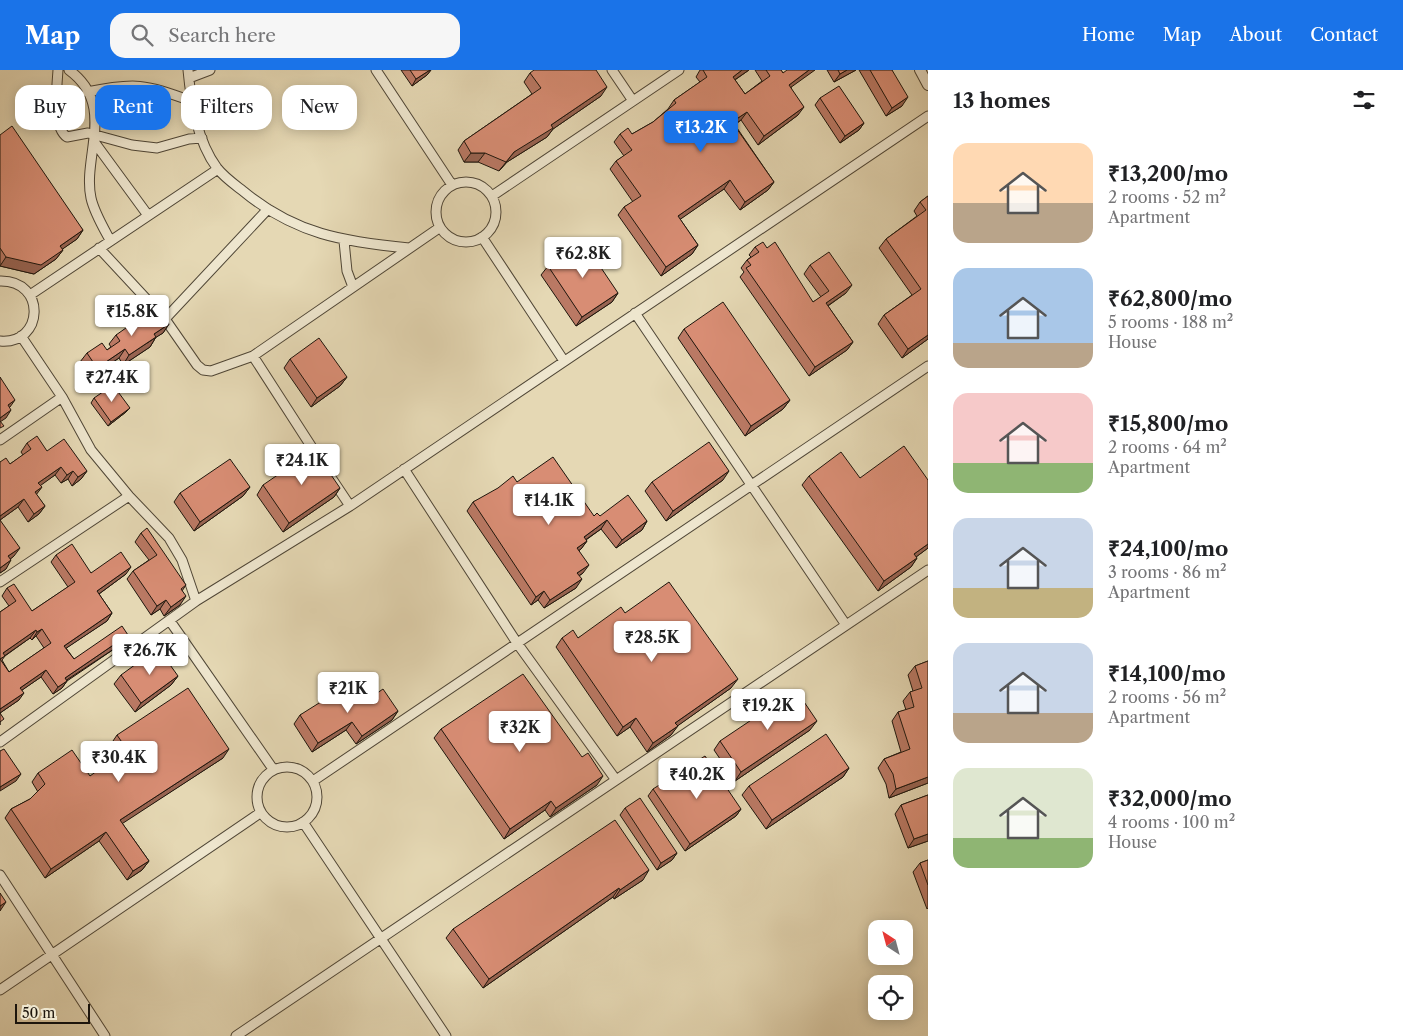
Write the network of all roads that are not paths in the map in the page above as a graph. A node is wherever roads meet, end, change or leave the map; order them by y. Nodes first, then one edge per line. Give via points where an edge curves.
1 (58, 70) edge
2 (69, 70) edge
3 (210, 70) edge
4 (376, 70) edge
5 (612, 70) edge
6 (679, 70) edge
7 (920, 70) edge
8 (188, 74) edge
9 (928, 85) edge
10 (87, 92) junction
11 (181, 97) edge
12 (633, 101) junction
13 (928, 116) edge
14 (200, 130) edge
15 (202, 138) junction
16 (95, 139) junction
17 (218, 169) junction
18 (452, 185) junction
19 (492, 196) junction
20 (268, 209) junction
21 (147, 214) junction
22 (439, 228) junction
23 (482, 237) junction
24 (110, 240) junction
25 (344, 241) junction
26 (99, 248) junction
27 (410, 248) junction
28 (0, 281) edge
29 (353, 287) junction
30 (30, 295) junction
31 (635, 313) junction
32 (164, 319) junction
33 (21, 336) junction
34 (0, 341) edge
35 (253, 356) junction
36 (564, 361) junction
37 (928, 366) edge
38 (62, 397) junction
39 (0, 440) edge
40 (323, 464) edge
41 (404, 469) junction
42 (328, 473) edge
43 (751, 485) junction
44 (129, 496) junction
45 (350, 506) junction
46 (928, 570) edge
47 (0, 582) edge
48 (196, 601) junction
49 (170, 621) junction
50 (846, 625) junction
51 (517, 643) junction
52 (0, 742) edge
53 (274, 769) junction
54 (616, 780) junction
55 (313, 781) junction
56 (260, 813) junction
57 (304, 822) junction
58 (0, 875) edge
59 (382, 938) junction
60 (52, 955) junction
61 (0, 990) edge
62 (106, 1036) edge
63 (236, 1036) edge
64 (446, 1036) edge

1 - 16 street via 57,108 61,132 71,138 88,132
2 - 10 street via 78,77
3 - 8 street
4 - 18 street
5 - 12 street
6 - 12 street
7 - 9 street
10 - 11 street via 135,84
10 - 16 street via 93,107
12 - 19 street
13 - 31 street
14 - 15 street
15 - 16 street via 189,138 157,148
15 - 17 street
16 - 21 street
16 - 24 street via 89,184 91,198
17 - 20 street
17 - 21 street
18 - 19 street via 473,182
18 - 22 street via 436,203 435,216
19 - 23 street via 495,221 490,232
20 - 25 street via 318,234
20 - 32 street
21 - 24 street
22 - 23 street via 456,242 469,243
22 - 27 street
23 - 36 street
24 - 26 street
25 - 27 street
25 - 29 street via 346,271
26 - 30 street
26 - 32 street
27 - 29 street
28 - 30 street via 12,281
29 - 35 street
30 - 33 street via 35,307 34,320
31 - 36 street
31 - 43 street
32 - 35 street via 203,370 212,371
33 - 34 street via 8,342
33 - 38 street
35 - 40 street
36 - 41 street
37 - 43 street
38 - 39 street
38 - 44 street via 91,450
41 - 45 street
41 - 51 street
42 - 45 street
43 - 50 street
43 - 51 street
44 - 47 street
44 - 48 street via 169,538 182,560
45 - 48 street
46 - 50 street
48 - 49 street
49 - 52 street
49 - 53 street
50 - 54 street
51 - 54 street
51 - 55 street
53 - 55 street via 294,767
53 - 56 street via 257,788 256,801
54 - 59 street
55 - 57 street via 316,806
56 - 57 street via 278,826 290,828
56 - 60 street
57 - 59 street
58 - 60 street
59 - 63 street
59 - 64 street
60 - 61 street
60 - 62 street

